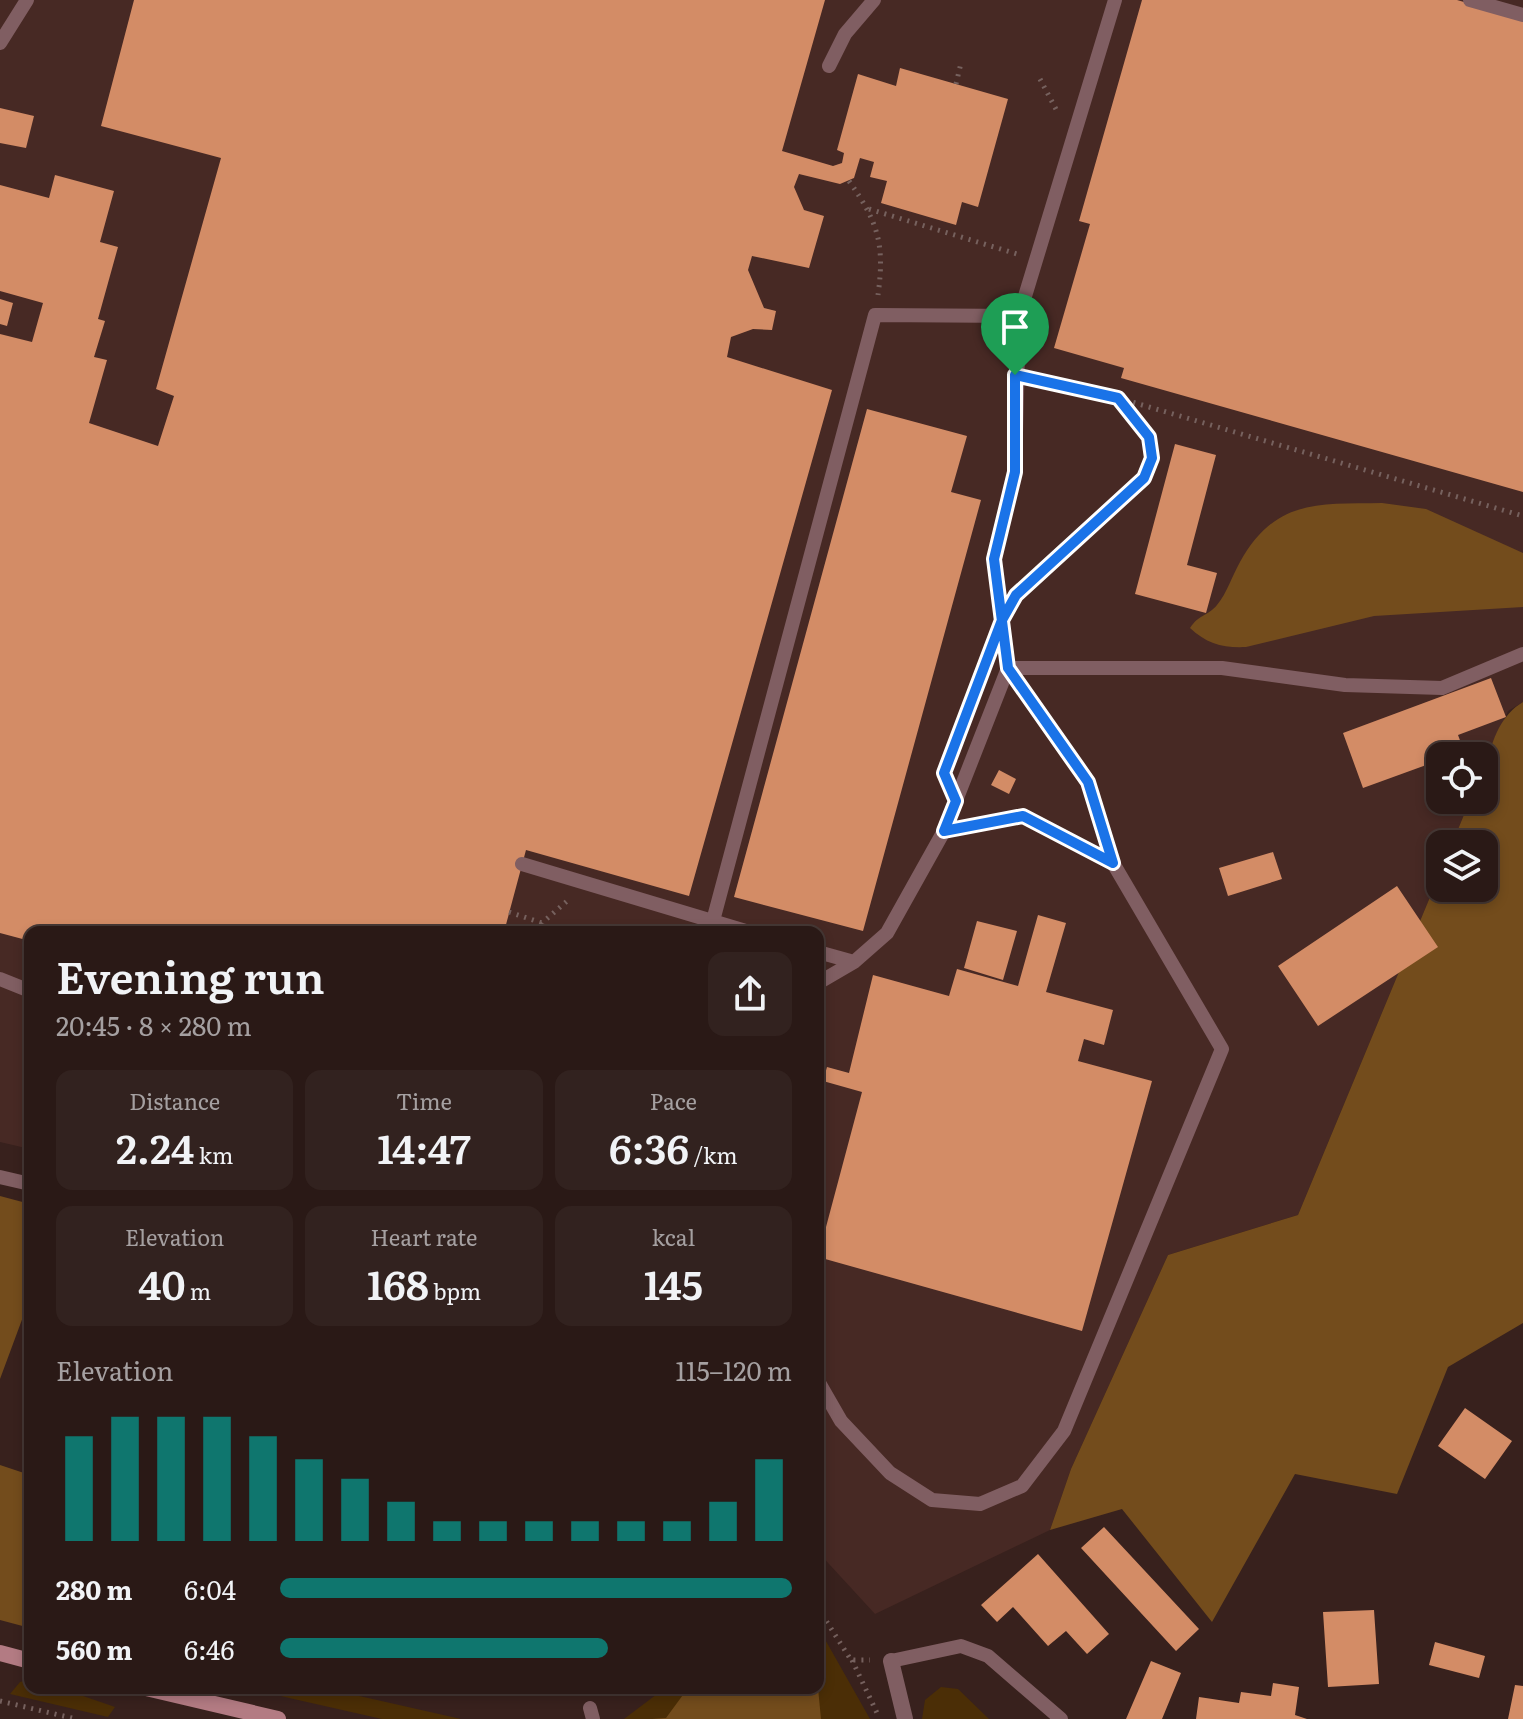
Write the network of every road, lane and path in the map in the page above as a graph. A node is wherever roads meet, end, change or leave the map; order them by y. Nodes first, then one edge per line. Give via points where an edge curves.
1 (27, 0) edge
2 (874, 0) edge
3 (1115, 0) edge
4 (1470, 0) edge
5 (1523, 15) edge
6 (0, 43) edge
7 (961, 63) dead end
8 (829, 66) dead end
9 (1040, 79) dead end
10 (956, 84) dead end
11 (1077, 124) junction
12 (849, 181) dead end
13 (869, 209) junction
14 (1036, 260) junction
15 (875, 315) junction
16 (1019, 316) junction
17 (1015, 375) junction
18 (1118, 398) junction
19 (1523, 516) edge
20 (1002, 620) junction
21 (1523, 654) edge
22 (1008, 668) junction
23 (944, 831) junction
24 (1113, 863) junction
25 (522, 864) dead end
26 (591, 885) junction
27 (509, 912) dead end
28 (542, 923) junction
29 (541, 926) edge
30 (708, 926) edge
31 (711, 926) edge
32 (824, 954) edge
33 (854, 962) junction
34 (0, 979) edge
35 (824, 980) edge
36 (24, 989) edge
37 (0, 1177) edge
38 (24, 1183) edge
39 (824, 1391) edge
40 (824, 1617) edge
41 (0, 1656) edge
42 (24, 1660) edge
43 (851, 1660) junction
44 (891, 1661) junction
45 (172, 1694) edge
46 (0, 1701) edge
47 (76, 1719) edge
48 (278, 1719) edge
49 (879, 1719) edge
50 (905, 1719) edge
51 (1061, 1719) edge

1 - 6 lane
2 - 8 lane via 845,34
3 - 11 lane
4 - 5 lane
7 - 10 path
9 - 11 path via 1054,111
11 - 14 lane
12 - 13 path
13 - 14 path
13 - 15 path via 881,242
14 - 16 lane
15 - 16 lane
15 - 31 lane
16 - 17 lane
17 - 18 path
17 - 20 lane via 1015,472 994,559
18 - 19 path
18 - 20 path via 1149,437 1152,458 1144,478 1016,595
20 - 22 lane
21 - 22 lane via 1442,688 1345,685 1222,668
22 - 23 lane
22 - 24 lane via 1088,782
23 - 24 lane via 1023,816
23 - 33 lane via 887,933
24 - 39 lane via 1222,1049 1064,1431 1022,1486 980,1504 932,1500 880,1462 841,1421
25 - 26 lane
26 - 28 path
26 - 30 lane
27 - 28 path
28 - 29 path
32 - 33 lane
33 - 35 lane
34 - 36 lane
37 - 38 lane
40 - 43 path
41 - 42 street
43 - 44 path
43 - 49 path
44 - 50 street
44 - 51 lane via 961,1646 988,1656
45 - 48 street
46 - 47 path

